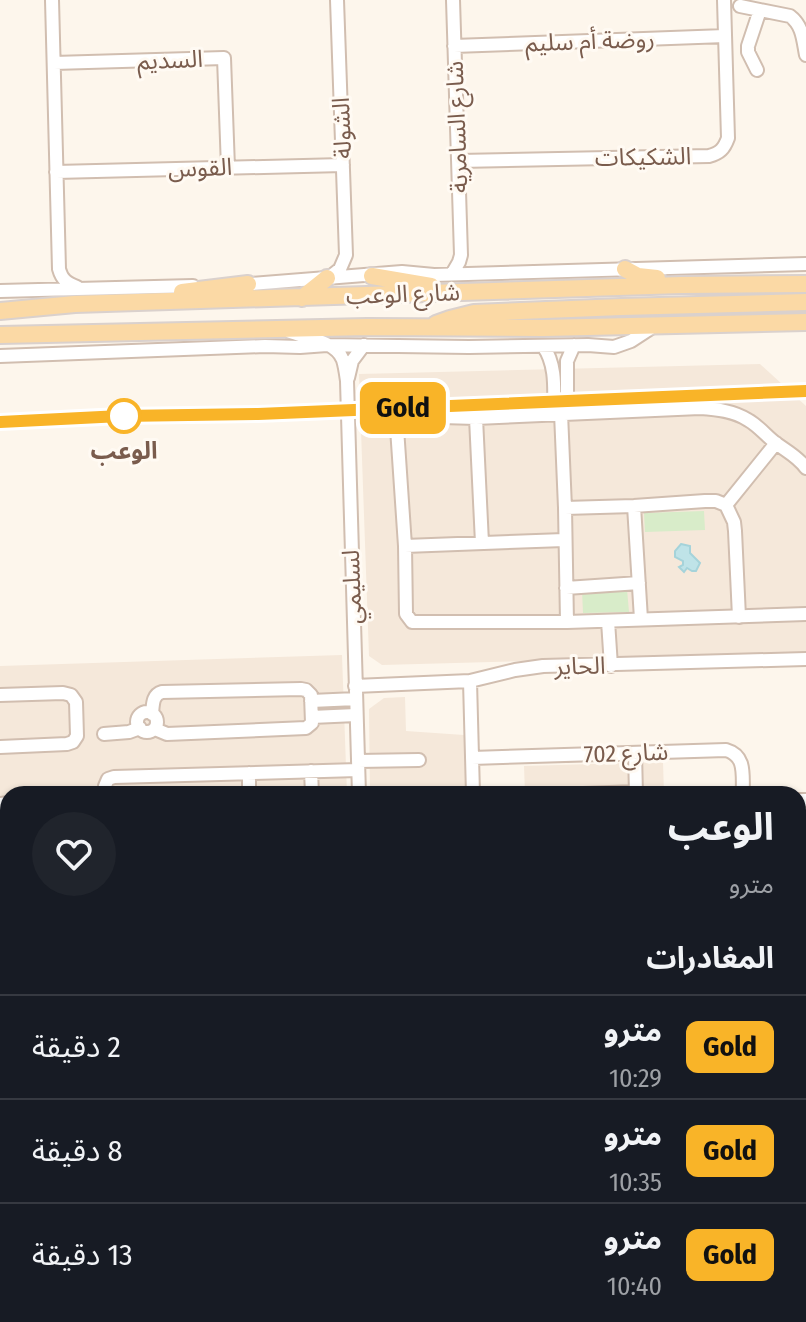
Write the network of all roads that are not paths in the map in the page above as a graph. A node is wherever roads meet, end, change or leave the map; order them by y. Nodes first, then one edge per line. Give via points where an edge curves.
1 (52, 0) edge
2 (337, 0) edge
3 (453, 0) edge
4 (730, 4) edge
5 (760, 10) junction
6 (725, 36) junction
7 (454, 46) junction
8 (806, 55) edge
9 (54, 63) junction
10 (757, 70) dead end
11 (459, 161) junction
12 (343, 165) junction
13 (228, 168) junction
14 (56, 172) junction
15 (346, 255) junction
16 (461, 255) junction
17 (806, 264) edge
18 (59, 269) junction
19 (625, 269) junction
20 (452, 274) junction
21 (477, 274) junction
22 (372, 276) junction
23 (327, 278) junction
24 (802, 282) edge
25 (248, 284) joint
26 (682, 285) junction
27 (39, 289) junction
28 (0, 291) edge
29 (464, 292) junction
30 (77, 296) junction
31 (302, 298) junction
32 (806, 302) edge
33 (0, 311) edge
34 (806, 322) edge
35 (770, 323) junction
36 (658, 324) junction
37 (427, 329) junction
38 (806, 329) edge
39 (282, 330) junction
40 (0, 335) edge
41 (327, 345) junction
42 (364, 345) junction
43 (574, 345) junction
44 (543, 346) junction
45 (0, 356) edge
46 (347, 381) junction
47 (561, 413) junction
48 (476, 418) junction
49 (776, 443) junction
50 (806, 468) edge
51 (726, 505) junction
52 (634, 506) junction
53 (565, 508) junction
54 (564, 540) junction
55 (482, 543) junction
56 (405, 546) junction
57 (639, 583) junction
58 (566, 588) junction
59 (806, 614) edge
60 (739, 617) junction
61 (641, 619) junction
62 (608, 621) junction
63 (567, 622) junction
64 (806, 659) edge
65 (611, 666) junction
66 (470, 681) junction
67 (355, 686) junction
68 (0, 695) edge
69 (356, 699) junction
70 (311, 701) junction
71 (152, 714) junction
72 (356, 715) junction
73 (312, 717) junction
74 (140, 728) junction
75 (155, 729) junction
76 (104, 734) dead end
77 (0, 747) edge
78 (635, 753) junction
79 (472, 758) junction
80 (419, 760) dead end
81 (358, 766) junction
82 (311, 771) junction
83 (249, 773) junction
84 (105, 786) edge
85 (249, 786) edge
86 (312, 786) edge
87 (359, 786) edge
88 (473, 786) edge
89 (636, 786) edge
90 (743, 786) edge

1 - 9 street
2 - 12 street, الشولة
3 - 7 street, شارع السامرية
4 - 5 street
4 - 6 street, الشكيكات
5 - 8 street via 795,20
5 - 10 street via 748,46
6 - 7 street, روضة أم سليم
6 - 11 street, الشكيكات via 728,138 718,153
7 - 11 street, شارع السامرية
9 - 13 street, السديم via 224,58
9 - 14 street
11 - 16 street, شارع السامرية
12 - 13 street, القوس
12 - 15 street, الشولة
13 - 14 street, القوس
14 - 18 street
15 - 22 street via 355,270
15 - 23 street via 340,269
16 - 20 street, شارع السامرية
16 - 21 street
17 - 19 street, شارع الوعب
18 - 27 street via 53,282
18 - 30 street
19 - 21 street, شارع الوعب
19 - 26 main road
20 - 21 street, شارع الوعب
20 - 22 street, شارع الوعب
22 - 23 street, شارع الوعب
22 - 29 main road
23 - 25 street, شارع الوعب
23 - 31 main road
24 - 26 main road, شارع الوعب
25 - 30 main road
26 - 29 main road, شارع الوعب
27 - 28 street, شارع الوعب
27 - 30 street, شارع الوعب
29 - 31 main road, شارع الوعب
30 - 31 main road, شارع الوعب
30 - 33 main road, شارع الوعب
32 - 37 main road via 474,313
34 - 35 main road, شارع الوعب
35 - 36 main road, شارع الوعب
35 - 38 main road
36 - 37 main road, شارع الوعب
36 - 43 street, شارع الوعب via 620,346
37 - 39 main road, شارع الوعب
39 - 40 main road, شارع الوعب
39 - 41 street
41 - 42 street, شارع الوعب
41 - 45 street, شارع الوعب
41 - 46 street, لسليمي via 342,357
42 - 44 street, شارع الوعب
42 - 46 street, لسليمي via 352,361
43 - 44 street, شارع الوعب
43 - 47 street via 566,365
44 - 47 street
46 - 67 street, لسليمي
47 - 48 street
47 - 49 street via 715,409 750,421
47 - 53 street
48 - 55 street
48 - 56 street via 407,416 398,424
49 - 50 street
49 - 51 street
51 - 52 street via 705,501
51 - 60 street via 734,522
52 - 53 street
52 - 57 street
53 - 54 street
54 - 55 street
54 - 58 street
55 - 56 street
56 - 63 street via 409,621
57 - 58 street
57 - 61 street
58 - 63 street
59 - 60 street
60 - 61 street
61 - 62 street
62 - 63 street
62 - 65 street
64 - 65 street, الحاير
65 - 66 street, الحاير via 543,666
66 - 67 street, الحاير
66 - 79 street
67 - 69 street, لسليمي
68 - 77 street via 71,695 77,736 67,744
69 - 70 street
69 - 72 street, لسليمي
70 - 71 street via 309,692 301,689 167,692 154,698
70 - 73 street
71 - 74 street via 140,716
71 - 75 street
72 - 73 street
72 - 81 street, لسليمي
73 - 75 street via 306,728 167,734
74 - 75 street
74 - 76 street
78 - 79 street, شارع 702
78 - 89 street
78 - 90 street, شارع 702 via 730,751 742,762
79 - 88 street
80 - 81 street
81 - 82 street
81 - 87 street, لسليمي
82 - 83 street
82 - 86 street
83 - 84 street via 114,777
83 - 85 street

